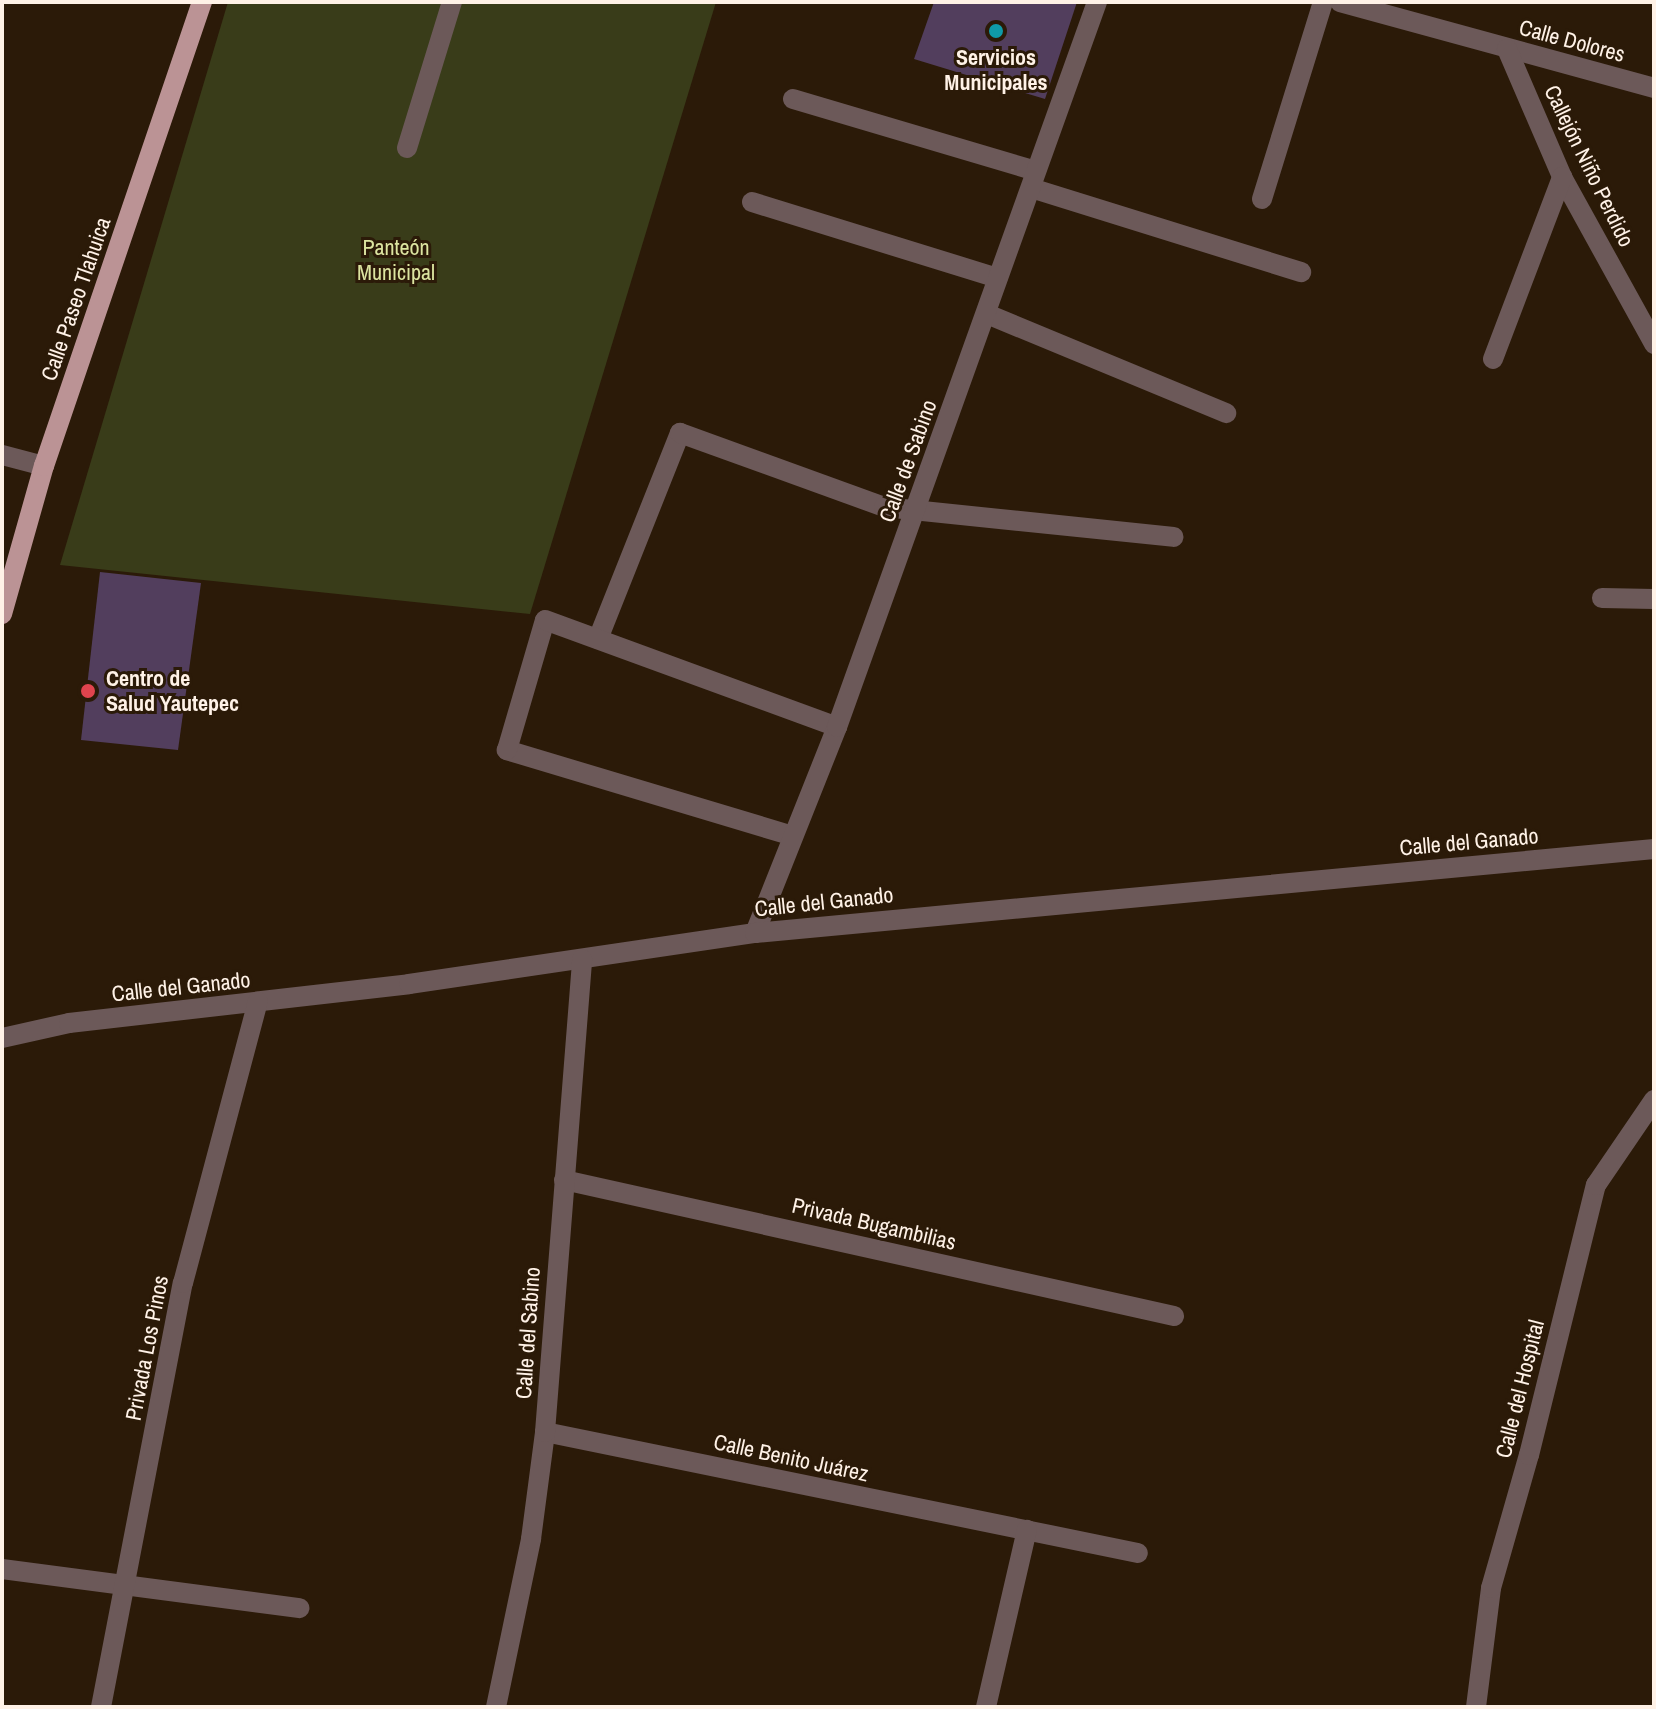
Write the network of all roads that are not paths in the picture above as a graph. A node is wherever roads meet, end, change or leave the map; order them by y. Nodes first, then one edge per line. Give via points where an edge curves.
1 (202, 2) edge
2 (452, 2) edge
3 (1097, 2) edge
4 (1323, 2) edge
5 (1340, 2) edge
6 (1507, 49) junction
7 (1654, 88) edge
8 (793, 99) dead end
9 (407, 148) dead end
10 (1562, 177) junction
11 (1034, 180) junction
12 (1262, 199) dead end
13 (752, 202) dead end
14 (1301, 272) dead end
15 (998, 278) junction
16 (987, 314) junction
17 (1654, 344) edge
18 (1493, 359) dead end
19 (1226, 413) dead end
20 (2, 455) edge
21 (44, 466) junction
22 (916, 510) junction
23 (1173, 537) dead end
24 (1602, 598) dead end
25 (1654, 599) edge
26 (2, 614) edge
27 (598, 639) junction
28 (837, 727) junction
29 (793, 836) junction
30 (1654, 849) edge
31 (755, 933) junction
32 (582, 959) junction
33 (258, 1002) junction
34 (2, 1038) edge
35 (1654, 1100) edge
36 (564, 1180) junction
37 (1174, 1316) dead end
38 (545, 1432) junction
39 (1027, 1530) junction
40 (1138, 1553) dead end
41 (2, 1569) edge
42 (125, 1587) junction
43 (299, 1608) dead end
44 (101, 1707) edge
45 (496, 1707) edge
46 (986, 1707) edge
47 (1476, 1707) edge

1 - 21 main road, Calle Paseo Tlahuica
2 - 9 street
3 - 11 street, Calle de Sabino
4 - 12 street
5 - 6 street, Calle Dolores
6 - 7 street, Calle Dolores
6 - 10 street, Callejón Niño Perdido
8 - 11 street
10 - 17 street, Callejón Niño Perdido
10 - 18 street
11 - 14 street
11 - 15 street, Calle de Sabino
13 - 15 street
15 - 16 street, Calle de Sabino
16 - 19 street
16 - 22 street, Calle de Sabino
20 - 21 street
21 - 26 main road, Calle Paseo Tlahuica
22 - 23 street
22 - 27 street via 884,507 680,433
22 - 28 street, Calle de Sabino
24 - 25 street
27 - 28 street
27 - 29 street via 545,620 507,750
28 - 29 street, Calle de Sabino
29 - 31 street, Calle de Sabino
30 - 31 street, Calle del Ganado
31 - 32 street, Calle del Ganado
32 - 33 street, Calle del Ganado
32 - 36 street, Calle del Sabino
33 - 34 street, Calle del Ganado via 69,1023
33 - 42 street, Privada Los Pinos via 183,1283
35 - 47 street, Calle del Hospital via 1596,1185 1491,1588
36 - 37 street, Privada Bugambilias
36 - 38 street, Calle del Sabino
38 - 39 street, Calle Benito Juárez
38 - 45 street, Calle del Sabino via 531,1539
39 - 40 street, Calle Benito Juárez
39 - 46 street
41 - 42 street
42 - 43 street
42 - 44 street, Privada Los Pinos

